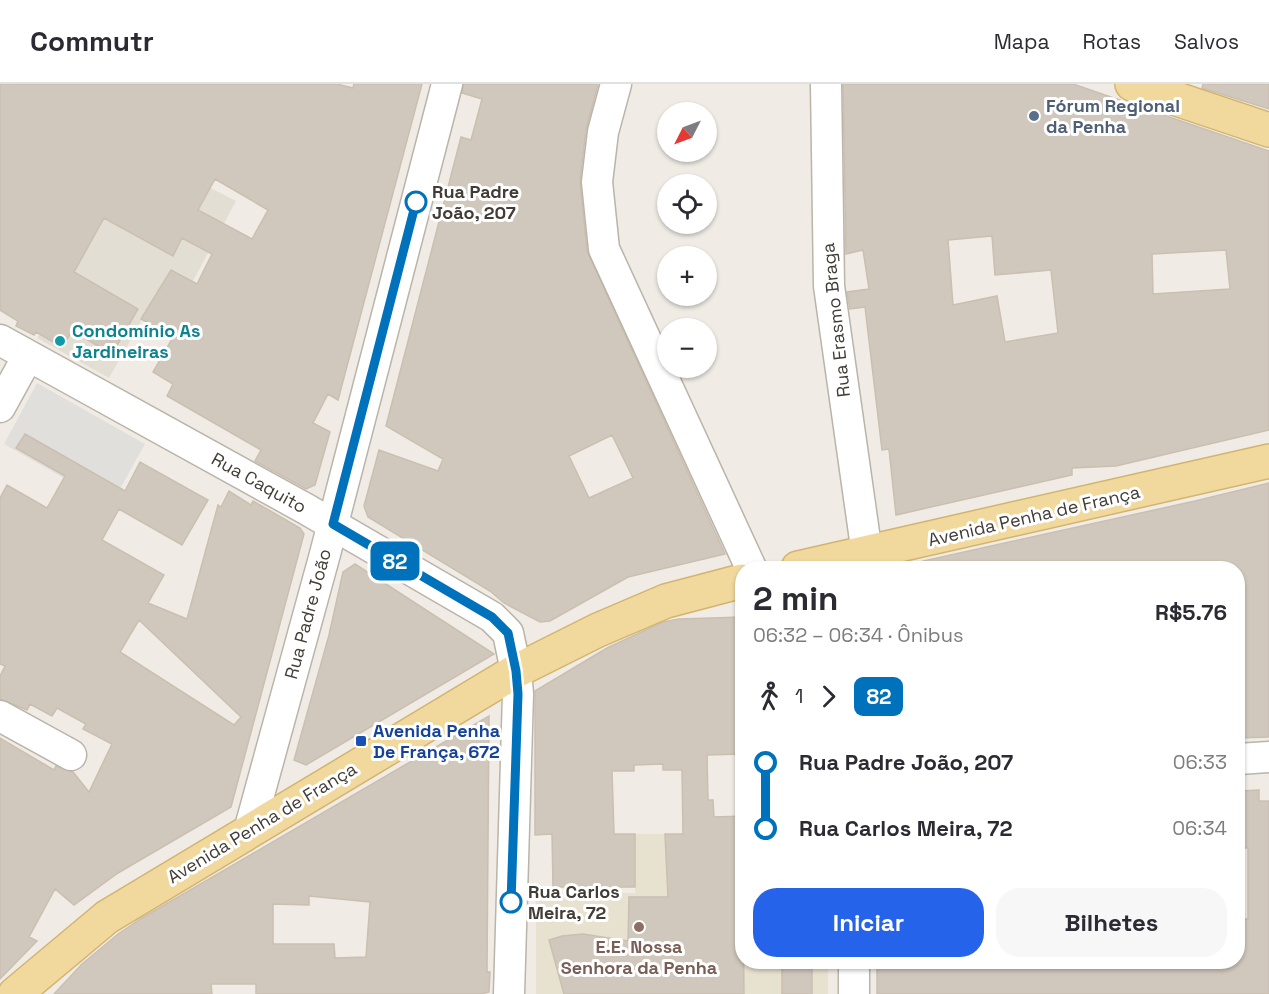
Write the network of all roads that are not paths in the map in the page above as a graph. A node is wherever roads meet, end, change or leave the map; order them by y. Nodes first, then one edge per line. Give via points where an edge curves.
1 (447, 84) edge
2 (616, 84) edge
3 (826, 84) edge
4 (1136, 85) edge
5 (1269, 130) edge
6 (0, 340) edge
7 (28, 356) junction
8 (0, 407) edge
9 (1269, 461) edge
10 (333, 524) junction
11 (853, 560) edge
12 (748, 561) edge
13 (735, 583) edge
14 (516, 671) junction
15 (0, 716) edge
16 (72, 755) dead end
17 (1269, 757) edge
18 (1245, 759) edge
19 (249, 831) junction
20 (854, 969) edge
21 (22, 991) edge
22 (509, 994) edge
23 (854, 994) edge

1 - 10 street, Rua Padre João
2 - 12 street via 603,132 597,182 604,249
3 - 11 street, Rua Erasmo Braga via 829,286
4 - 5 main road
6 - 7 street, Rua Caquito
7 - 8 street
7 - 10 street, Rua Caquito
9 - 11 main road, Avenida Penha de França
10 - 14 street, Rua Caquito via 492,617 508,633
10 - 19 street, Rua Padre João
13 - 14 main road, Avenida Penha de França via 666,601
14 - 19 main road, Avenida Penha de França
14 - 22 street, Rua Caquito
15 - 16 street
17 - 18 street
19 - 21 main road, Avenida Penha de França via 107,917
20 - 23 street

